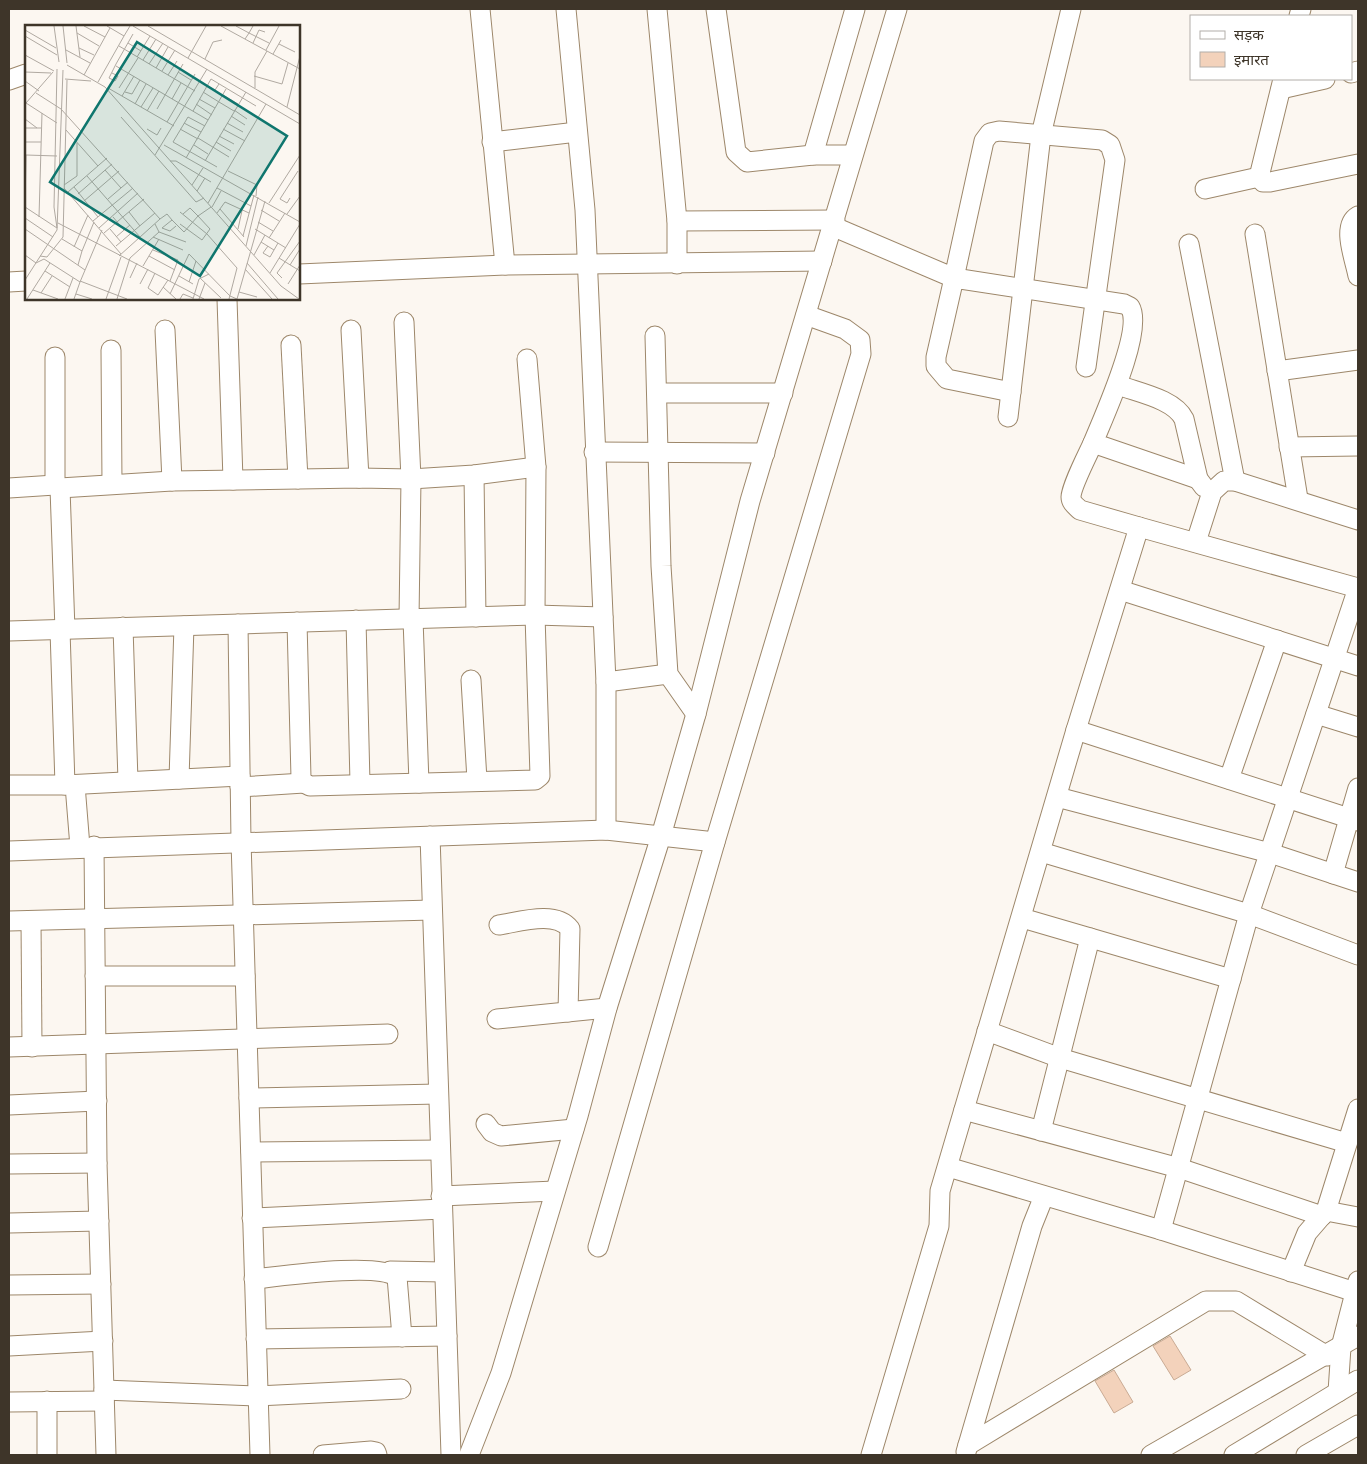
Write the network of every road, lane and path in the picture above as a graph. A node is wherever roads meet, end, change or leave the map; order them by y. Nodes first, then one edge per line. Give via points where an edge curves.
1 (480, 9) edge
2 (566, 9) edge
3 (657, 9) edge
4 (716, 9) edge
5 (856, 9) edge
6 (897, 9) edge
7 (1071, 9) edge
8 (25, 74) edge
9 (9, 80) edge
10 (1316, 80) edge
11 (1282, 84) edge
12 (577, 132) junction
13 (1041, 135) junction
14 (492, 142) junction
15 (853, 154) junction
16 (813, 155) junction
17 (1358, 164) edge
18 (1259, 178) junction
19 (1205, 189) dead end
20 (1358, 216) edge
21 (677, 221) junction
22 (833, 223) junction
23 (1254, 234) dead end
24 (1189, 244) dead end
25 (822, 261) junction
26 (677, 264) junction
27 (505, 266) junction
28 (587, 266) junction
29 (300, 274) edge
30 (1358, 276) edge
31 (954, 278) junction
32 (25, 281) edge
33 (9, 282) edge
34 (1022, 289) junction
35 (227, 300) edge
36 (1096, 301) junction
37 (806, 315) junction
38 (404, 322) dead end
39 (165, 330) dead end
40 (351, 330) dead end
41 (655, 336) dead end
42 (291, 345) dead end
43 (111, 350) dead end
44 (55, 357) dead end
45 (527, 359) dead end
46 (1358, 360) edge
47 (1086, 367) dead end
48 (1277, 371) junction
49 (1118, 385) junction
50 (783, 392) junction
51 (1011, 392) junction
52 (656, 393) junction
53 (1008, 417) dead end
54 (1092, 443) junction
55 (1358, 446) edge
56 (1289, 447) junction
57 (594, 452) junction
58 (658, 452) junction
59 (765, 452) junction
60 (536, 467) junction
61 (474, 475) junction
62 (358, 478) junction
63 (411, 479) junction
64 (1198, 479) junction
65 (233, 480) junction
66 (298, 480) junction
67 (172, 481) junction
68 (1235, 481) junction
69 (112, 484) junction
70 (57, 487) junction
71 (9, 488) edge
72 (1212, 492) junction
73 (1298, 499) junction
74 (1358, 520) edge
75 (1139, 527) junction
76 (1196, 542) junction
77 (1358, 588) edge
78 (1120, 590) junction
79 (535, 614) junction
80 (476, 617) junction
81 (603, 617) junction
82 (411, 619) junction
83 (356, 620) junction
84 (297, 622) junction
85 (238, 624) junction
86 (184, 626) junction
87 (123, 628) junction
88 (62, 630) junction
89 (9, 631) edge
90 (1277, 640) junction
91 (1334, 658) junction
92 (1358, 666) edge
93 (668, 674) junction
94 (471, 680) dead end
95 (606, 682) junction
96 (696, 714) junction
97 (1316, 714) junction
98 (1358, 727) edge
99 (1076, 730) junction
100 (179, 779) junction
101 (1229, 779) junction
102 (477, 780) junction
103 (128, 781) junction
104 (240, 782) junction
105 (304, 783) junction
106 (360, 783) junction
107 (419, 783) junction
108 (9, 785) edge
109 (70, 785) junction
110 (1358, 788) edge
111 (1057, 797) junction
112 (1288, 798) junction
113 (1354, 820) edge
114 (606, 830) junction
115 (430, 836) junction
116 (661, 836) junction
117 (241, 841) junction
118 (715, 842) junction
119 (87, 847) junction
120 (9, 851) edge
121 (1042, 852) junction
122 (1270, 853) junction
123 (1333, 874) junction
124 (1358, 882) edge
125 (432, 910) junction
126 (244, 914) junction
127 (1249, 914) junction
128 (1022, 918) junction
129 (95, 919) junction
130 (9, 921) edge
131 (30, 921) junction
132 (499, 925) dead end
133 (1090, 938) junction
134 (1358, 956) edge
135 (96, 976) junction
136 (246, 976) junction
137 (1231, 979) junction
138 (607, 1008) junction
139 (568, 1012) junction
140 (497, 1018) dead end
141 (988, 1031) junction
142 (388, 1034) dead end
143 (248, 1039) junction
144 (32, 1046) junction
145 (96, 1046) junction
146 (9, 1047) edge
147 (1060, 1058) junction
148 (438, 1094) junction
149 (249, 1098) junction
150 (1198, 1099) junction
151 (97, 1101) junction
152 (9, 1105) edge
153 (1358, 1109) edge
154 (964, 1110) junction
155 (486, 1124) dead end
156 (574, 1129) junction
157 (1041, 1131) junction
158 (1347, 1144) junction
159 (440, 1150) junction
160 (251, 1152) junction
161 (97, 1163) junction
162 (9, 1164) edge
163 (948, 1167) junction
164 (1179, 1168) junction
165 (555, 1191) junction
166 (1044, 1196) junction
167 (442, 1203) junction
168 (1324, 1214) junction
169 (1358, 1216) edge
170 (252, 1218) junction
171 (99, 1221) junction
172 (9, 1223) edge
173 (1161, 1230) junction
174 (598, 1247) dead end
175 (390, 1272) junction
176 (444, 1272) junction
177 (1291, 1272) junction
178 (254, 1279) junction
179 (101, 1284) junction
180 (9, 1285) edge
181 (1357, 1287) edge
182 (402, 1336) junction
183 (447, 1336) junction
184 (1358, 1336) edge
185 (256, 1339) junction
186 (102, 1342) junction
187 (9, 1346) edge
188 (1334, 1351) junction
189 (1358, 1380) edge
190 (401, 1389) dead end
191 (1338, 1392) junction
192 (104, 1395) junction
193 (257, 1396) junction
194 (47, 1401) junction
195 (9, 1402) edge
196 (1358, 1425) edge
197 (967, 1450) edge
198 (47, 1455) edge
199 (106, 1455) edge
200 (260, 1455) edge
201 (323, 1455) edge
202 (377, 1455) edge
203 (451, 1455) edge
204 (469, 1455) edge
205 (871, 1455) edge
206 (1152, 1455) edge
207 (1234, 1455) edge
208 (1306, 1455) edge

1 - 14 street
2 - 12 street
3 - 21 street
4 - 16 street via 736,152 747,162
5 - 16 street
6 - 15 street
7 - 13 street
8 - 9 street
10 - 11 street
11 - 18 street
12 - 14 street
12 - 28 street
13 - 31 street via 999,130 990,133 984,141
13 - 34 street
13 - 36 street via 1102,140 1114,151
14 - 27 street
15 - 16 street
15 - 22 street
17 - 18 street via 1270,182
18 - 19 street
20 - 30 street via 1350,223 1350,231
21 - 22 street
21 - 26 street
22 - 25 street
22 - 31 street
23 - 48 street
24 - 68 street
25 - 26 street
25 - 37 street
26 - 28 street
27 - 28 street
27 - 29 street
28 - 57 street
31 - 34 street
31 - 51 street via 936,366 947,378
32 - 33 street
34 - 36 street
34 - 51 street
35 - 65 street
36 - 47 street
36 - 49 street via 1124,304 1132,312 1134,320
37 - 50 street
37 - 118 street via 845,328 860,340 861,354
38 - 63 street
39 - 67 street
40 - 62 street
41 - 52 street
42 - 66 street
43 - 69 street
44 - 70 street
45 - 60 street
46 - 48 street
48 - 56 street
49 - 54 street
49 - 64 street via 1180,411
50 - 52 street
50 - 59 street
51 - 53 street
52 - 58 street
54 - 64 street
54 - 75 street via 1073,489 1073,504 1080,510
55 - 56 street
56 - 73 street
57 - 58 street
57 - 81 street
58 - 59 street
58 - 93 street
59 - 96 street
60 - 61 street
60 - 79 street
61 - 63 street
61 - 80 street
62 - 63 street
62 - 66 street
63 - 82 street
64 - 72 street
65 - 66 street
65 - 67 street
67 - 69 street
68 - 72 street via 1224,481
68 - 73 street
69 - 70 street
70 - 71 street
70 - 88 street
72 - 76 street
73 - 74 street
75 - 76 street
75 - 78 street
76 - 77 street
77 - 91 street
78 - 90 street
78 - 99 street
79 - 80 street
79 - 81 street
79 - 102 street via 540,776 535,780
80 - 82 street
81 - 95 street
82 - 83 street
82 - 107 street
83 - 84 street
83 - 106 street
84 - 85 street
84 - 105 street via 301,778
85 - 86 street
85 - 104 street
86 - 87 street
86 - 100 street
87 - 88 street
87 - 103 street
88 - 89 street
88 - 109 street
90 - 91 street
90 - 101 street
91 - 92 street
91 - 97 street
93 - 95 street
93 - 96 street
94 - 102 street
95 - 114 street
96 - 116 street
97 - 98 street
97 - 112 street
99 - 101 street
99 - 111 street
100 - 103 street
100 - 104 street
101 - 112 street
102 - 107 street
103 - 109 street
104 - 105 street
104 - 117 street
105 - 106 street via 310,786
106 - 107 street
108 - 109 street
109 - 119 street
110 - 113 street
111 - 121 street
111 - 122 street
112 - 113 street
112 - 122 street
113 - 123 street
114 - 115 street
114 - 116 street
115 - 117 street
115 - 125 street
116 - 118 street
116 - 138 street
117 - 119 street
117 - 126 street
118 - 174 street
119 - 120 street
119 - 129 street
121 - 127 street
121 - 128 street
122 - 123 street
122 - 127 street
123 - 124 street
125 - 126 street
125 - 148 street
126 - 129 street
126 - 136 street
127 - 134 street
127 - 137 street
128 - 133 street
128 - 141 street
129 - 131 street
129 - 135 street
130 - 131 street
131 - 144 street
132 - 139 street via 552,918 564,922 570,929
133 - 137 street
133 - 147 street
135 - 136 street
135 - 145 street
136 - 143 street
137 - 150 street
138 - 139 street
138 - 156 street
139 - 140 street
141 - 147 street
141 - 154 street
142 - 143 street
143 - 145 street
143 - 149 street
144 - 145 street
144 - 146 street
145 - 151 street
147 - 150 street
147 - 157 street
148 - 149 street
148 - 159 street
149 - 160 street
150 - 158 street
150 - 164 street
151 - 152 street
151 - 161 street
153 - 158 street
154 - 157 street
154 - 163 street
155 - 156 street via 501,1136
156 - 165 street
157 - 164 street
158 - 168 street
159 - 160 street
159 - 167 street
160 - 170 street
161 - 162 street
161 - 171 street
163 - 166 street
163 - 205 street via 940,1191 939,1226
164 - 168 street
164 - 173 street
165 - 167 street
165 - 204 street via 502,1373
166 - 173 street
166 - 197 street via 1032,1226
167 - 170 street
167 - 176 street
168 - 169 street
168 - 177 street via 1307,1233
170 - 178 street
171 - 172 street
171 - 179 street
173 - 177 street
175 - 176 street
175 - 178 street via 368,1270
175 - 182 street via 397,1277
176 - 183 street
177 - 181 street
178 - 185 street
179 - 180 street
179 - 186 street
181 - 188 street
182 - 183 street
182 - 185 street
183 - 203 street
184 - 188 street
185 - 193 street
186 - 187 street
186 - 192 street
188 - 191 street
188 - 197 street via 1236,1301 1206,1301
188 - 206 street
189 - 191 street
190 - 193 street
191 - 207 street
192 - 193 street
192 - 194 street
192 - 199 street
193 - 200 street
194 - 195 street
194 - 198 street
196 - 208 street
201 - 202 street via 376,1452

